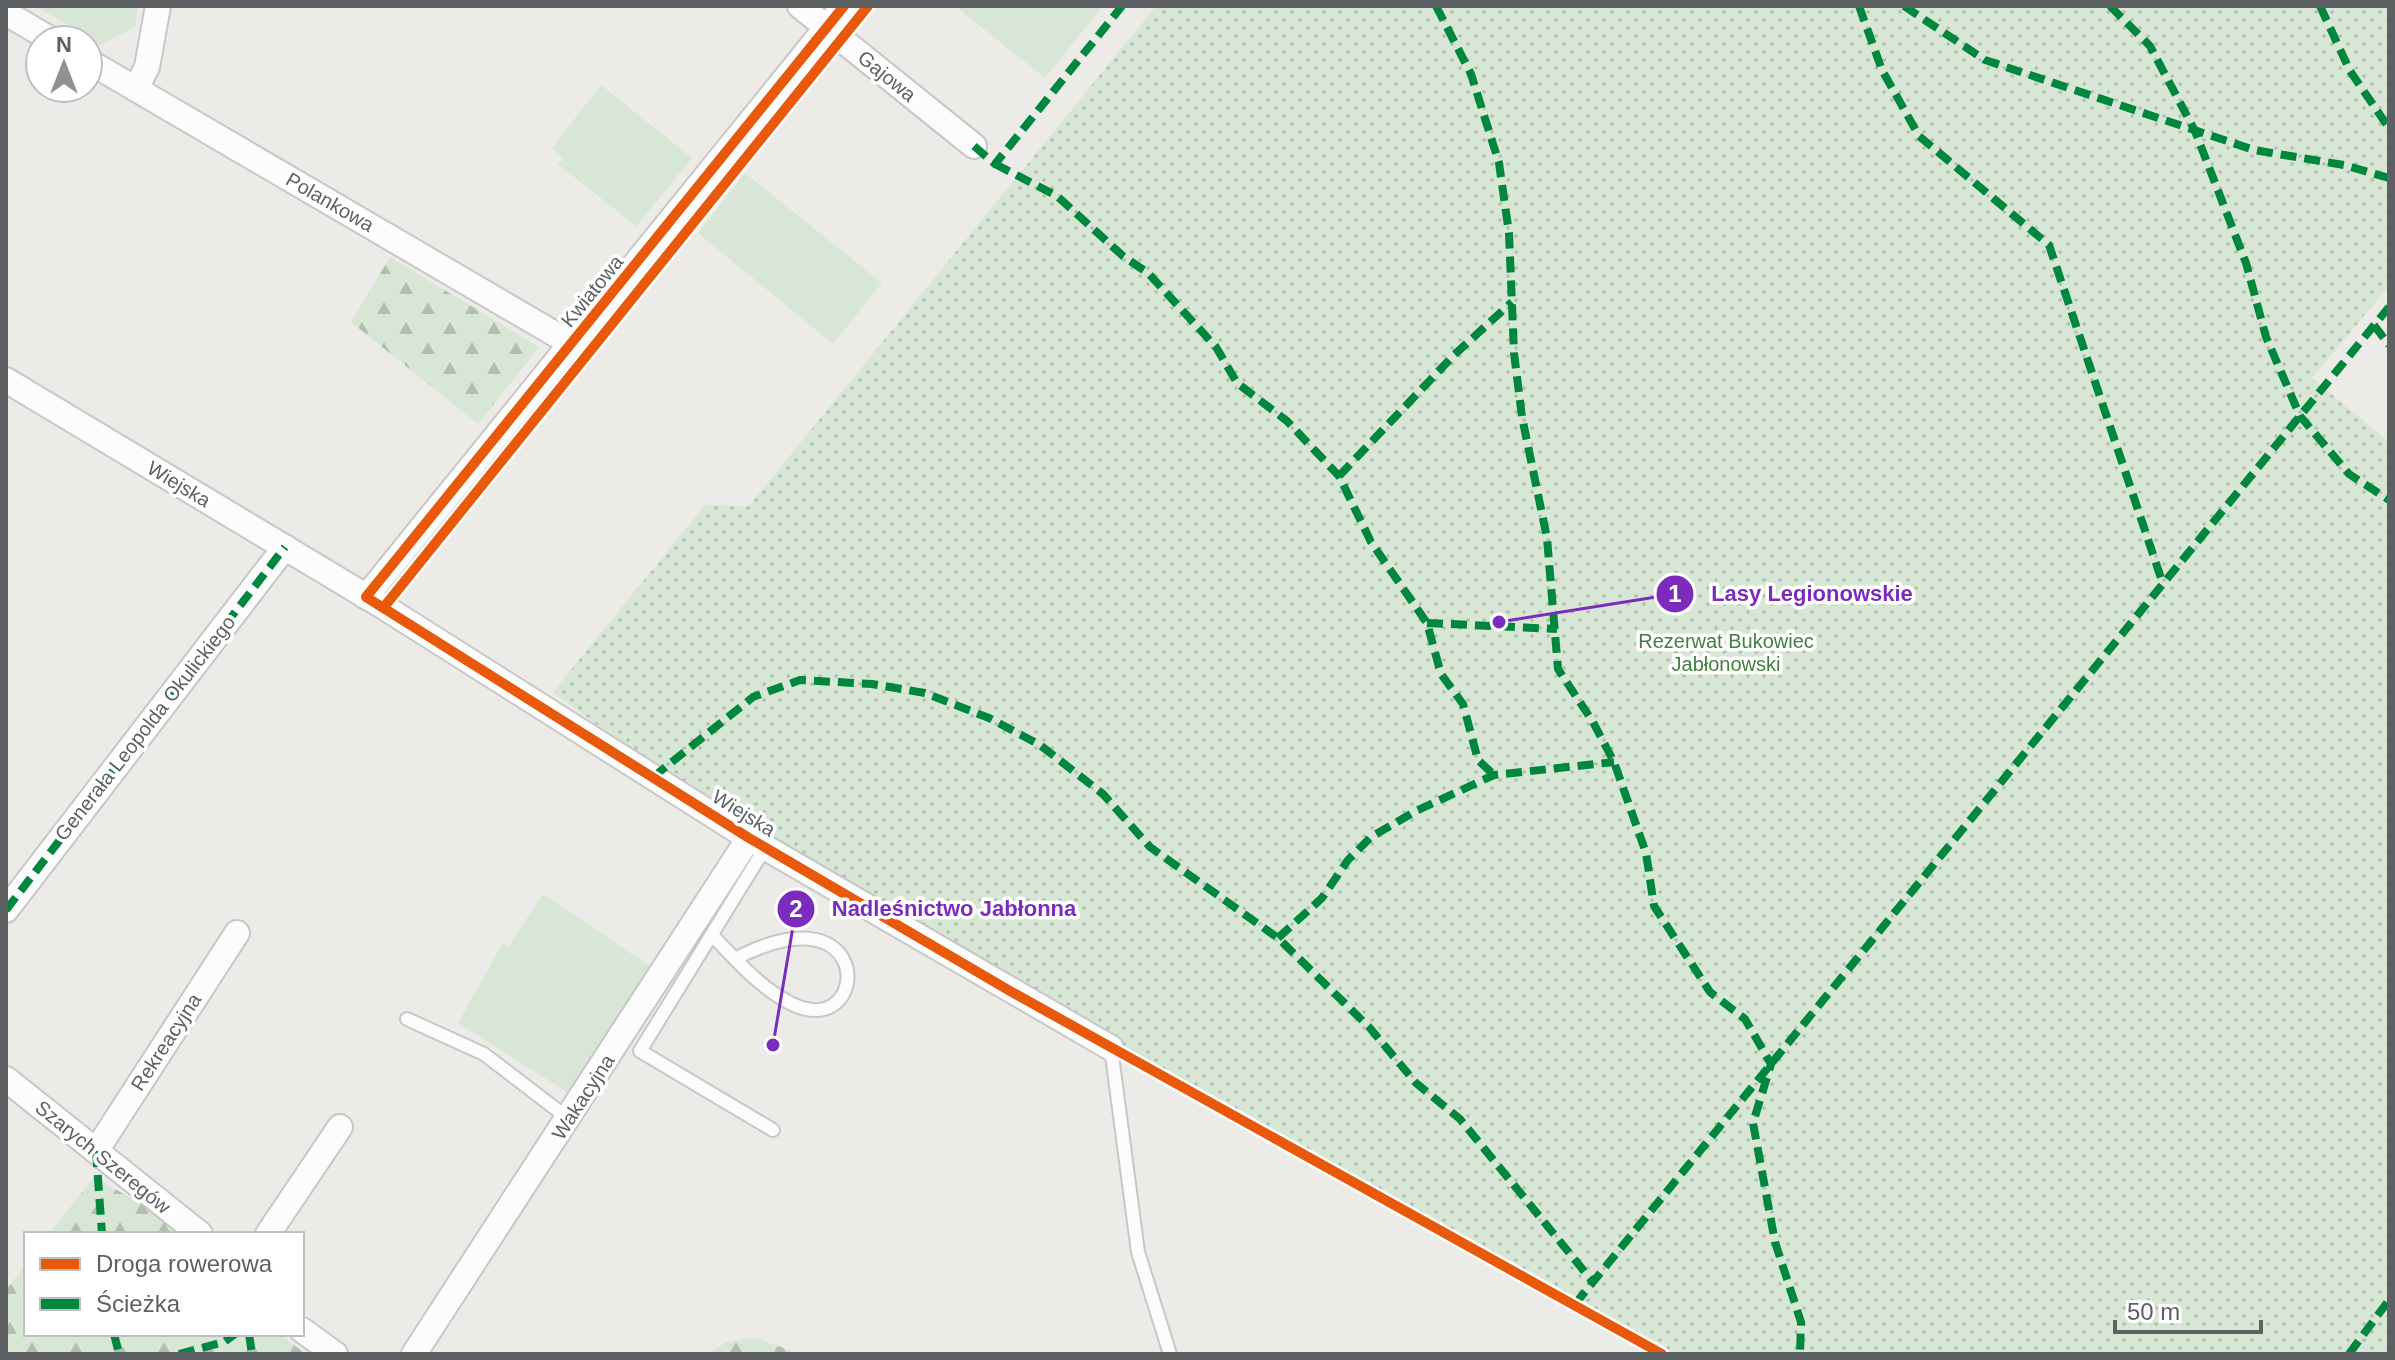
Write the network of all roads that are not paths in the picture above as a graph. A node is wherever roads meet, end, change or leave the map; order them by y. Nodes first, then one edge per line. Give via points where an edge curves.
1 (158, 6) edge
2 (800, 6) edge
3 (844, 6) edge
4 (6, 13) edge
5 (25, 24) edge
6 (827, 27) junction
7 (104, 70) edge
8 (136, 89) junction
9 (974, 146) dead end
10 (572, 344) junction
11 (6, 380) edge
12 (285, 547) junction
13 (366, 597) junction
14 (757, 843) junction
15 (6, 910) edge
16 (237, 933) dead end
17 (712, 935) junction
18 (735, 959) junction
19 (407, 1019) dead end
20 (1111, 1048) joint
21 (6, 1079) edge
22 (569, 1119) junction
23 (340, 1127) dead end
24 (773, 1130) dead end
25 (96, 1151) junction
26 (197, 1232) edge
27 (269, 1232) edge
28 (304, 1331) edge
29 (335, 1354) edge
30 (414, 1354) edge
31 (1170, 1354) edge

1 - 8 street via 147,67
2 - 6 street, Gajowa
3 - 6 street, Kwiatowa
4 - 5 street
6 - 9 street, Gajowa
6 - 10 street, Kwiatowa
7 - 8 street, Polankowa
8 - 10 street, Polankowa
10 - 13 street, Kwiatowa via 531,408
11 - 12 street, Wiejska
12 - 13 street, Wiejska
12 - 15 street, Generała Leopolda Okulickiego
13 - 14 street, Wiejska
14 - 17 lane
14 - 20 street, Wiejska
14 - 22 street, Wakacyjna
16 - 25 street, Rekreacyjna
17 - 18 lane
17 - 24 lane via 640,1051
18 - 18 lane via 776,994 815,1010 835,1004 846,992 850,974 845,956 819,939 780,940
19 - 22 lane via 484,1054
20 - 31 lane, Wiejska via 1138,1252
21 - 25 street, Szarych Szeregów
22 - 30 street, Wakacyjna
23 - 27 street
25 - 26 street, Szarych Szeregów
28 - 29 street

